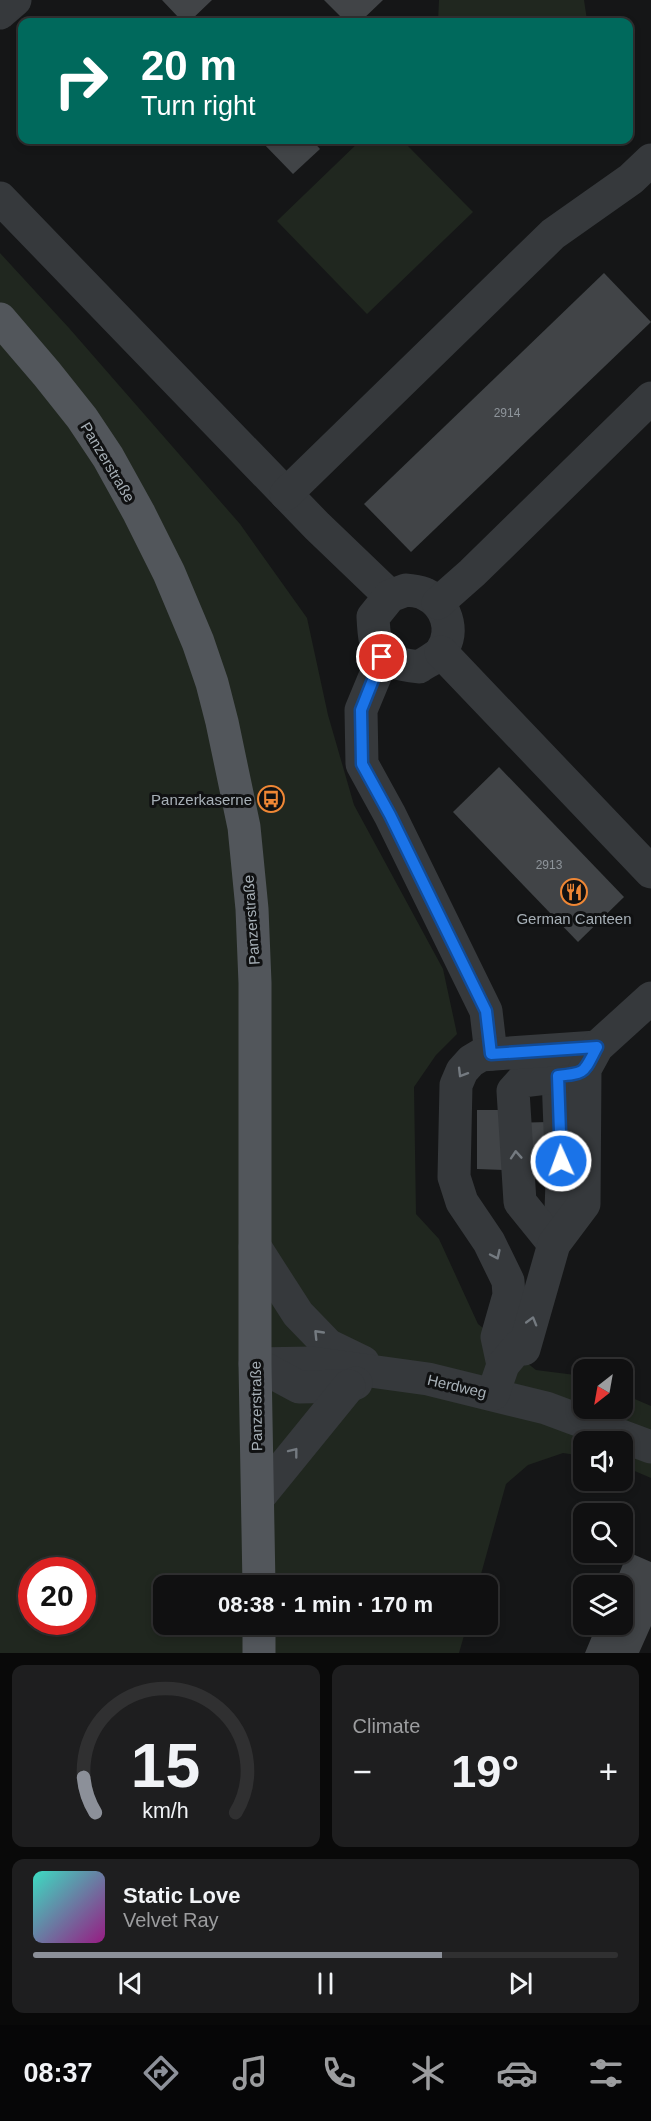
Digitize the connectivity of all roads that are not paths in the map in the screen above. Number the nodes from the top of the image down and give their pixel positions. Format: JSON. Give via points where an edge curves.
{"nodes":[{"id":1,"x":15,"y":0,"type":"edge"},
{"id":2,"x":0,"y":13,"type":"edge"},
{"id":3,"x":651,"y":160,"type":"edge"},
{"id":4,"x":0,"y":198,"type":"edge"},
{"id":5,"x":0,"y":319,"type":"edge"},
{"id":6,"x":651,"y":398,"type":"edge"},
{"id":7,"x":286,"y":494,"type":"junction"},
{"id":8,"x":390,"y":596,"type":"junction"},
{"id":9,"x":438,"y":603,"type":"junction"},
{"id":10,"x":441,"y":652,"type":"junction"},
{"id":11,"x":382,"y":657,"type":"junction"},
{"id":12,"x":651,"y":872,"type":"edge"},
{"id":13,"x":651,"y":998,"type":"edge"},
{"id":14,"x":491,"y":1054,"type":"junction"},
{"id":15,"x":569,"y":1068,"type":"junction"},
{"id":16,"x":554,"y":1244,"type":"junction"},
{"id":17,"x":255,"y":1247,"type":"junction"},
{"id":18,"x":255,"y":1364,"type":"junction"},
{"id":19,"x":386,"y":1373,"type":"junction"},
{"id":20,"x":498,"y":1379,"type":"junction"},
{"id":21,"x":349,"y":1386,"type":"junction"},
{"id":22,"x":651,"y":1447,"type":"edge"},
{"id":23,"x":258,"y":1498,"type":"junction"},
{"id":24,"x":259,"y":1575,"type":"edge"},
{"id":25,"x":259,"y":1635,"type":"edge"},
{"id":26,"x":259,"y":1653,"type":"edge"}],
"edges":[{"from":1,"to":2,"type":"street"},
{"from":3,"to":7,"type":"street","via":[[553,234]]},
{"from":4,"to":7,"type":"street"},
{"from":5,"to":17,"type":"main road","name":"Panzerstraße","via":[[82,418],[108,457],[169,573],[212,682],[244,827],[252,909]]},
{"from":6,"to":9,"type":"street","via":[[481,566]]},
{"from":7,"to":8,"type":"street"},
{"from":8,"to":9,"type":"street","via":[[406,590],[424,593]]},
{"from":8,"to":11,"type":"street","via":[[373,617],[374,644]]},
{"from":9,"to":10,"type":"street","via":[[448,627]]},
{"from":10,"to":11,"type":"street","via":[[419,667],[392,664]]},
{"from":10,"to":12,"type":"street"},
{"from":11,"to":14,"type":"street","via":[[361,710],[362,764],[486,1011]]},
{"from":13,"to":15,"type":"street"},
{"from":14,"to":15,"type":"street"},
{"from":14,"to":20,"type":"street","one_way":true,"via":[[471,1061],[456,1085],[453,1155],[454,1177],[462,1202],[489,1242],[508,1281],[509,1295],[497,1337]]},
{"from":15,"to":16,"type":"street","via":[[584,1204]]},
{"from":16,"to":15,"type":"street","one_way":true,"via":[[520,1202],[513,1090],[522,1082]]},
{"from":20,"to":16,"type":"street","one_way":true,"via":[[518,1347],[524,1349]]},
{"from":17,"to":18,"type":"main road","name":"Panzerstraße"},
{"from":19,"to":17,"type":"street","one_way":true,"via":[[328,1345],[298,1314]]},
{"from":18,"to":19,"type":"street","name":"Herdweg","via":[[312,1363]]},
{"from":18,"to":21,"type":"street","via":[[299,1387]]},
{"from":18,"to":23,"type":"main road","name":"Panzerstraße"},
{"from":19,"to":20,"type":"street","name":"Herdweg"},
{"from":19,"to":21,"type":"street"},
{"from":20,"to":22,"type":"street","name":"Herdweg","via":[[546,1408]]},
{"from":23,"to":21,"type":"street","one_way":true},
{"from":23,"to":24,"type":"main road","name":"Panzerstraße"},
{"from":25,"to":26,"type":"main road"}]}
